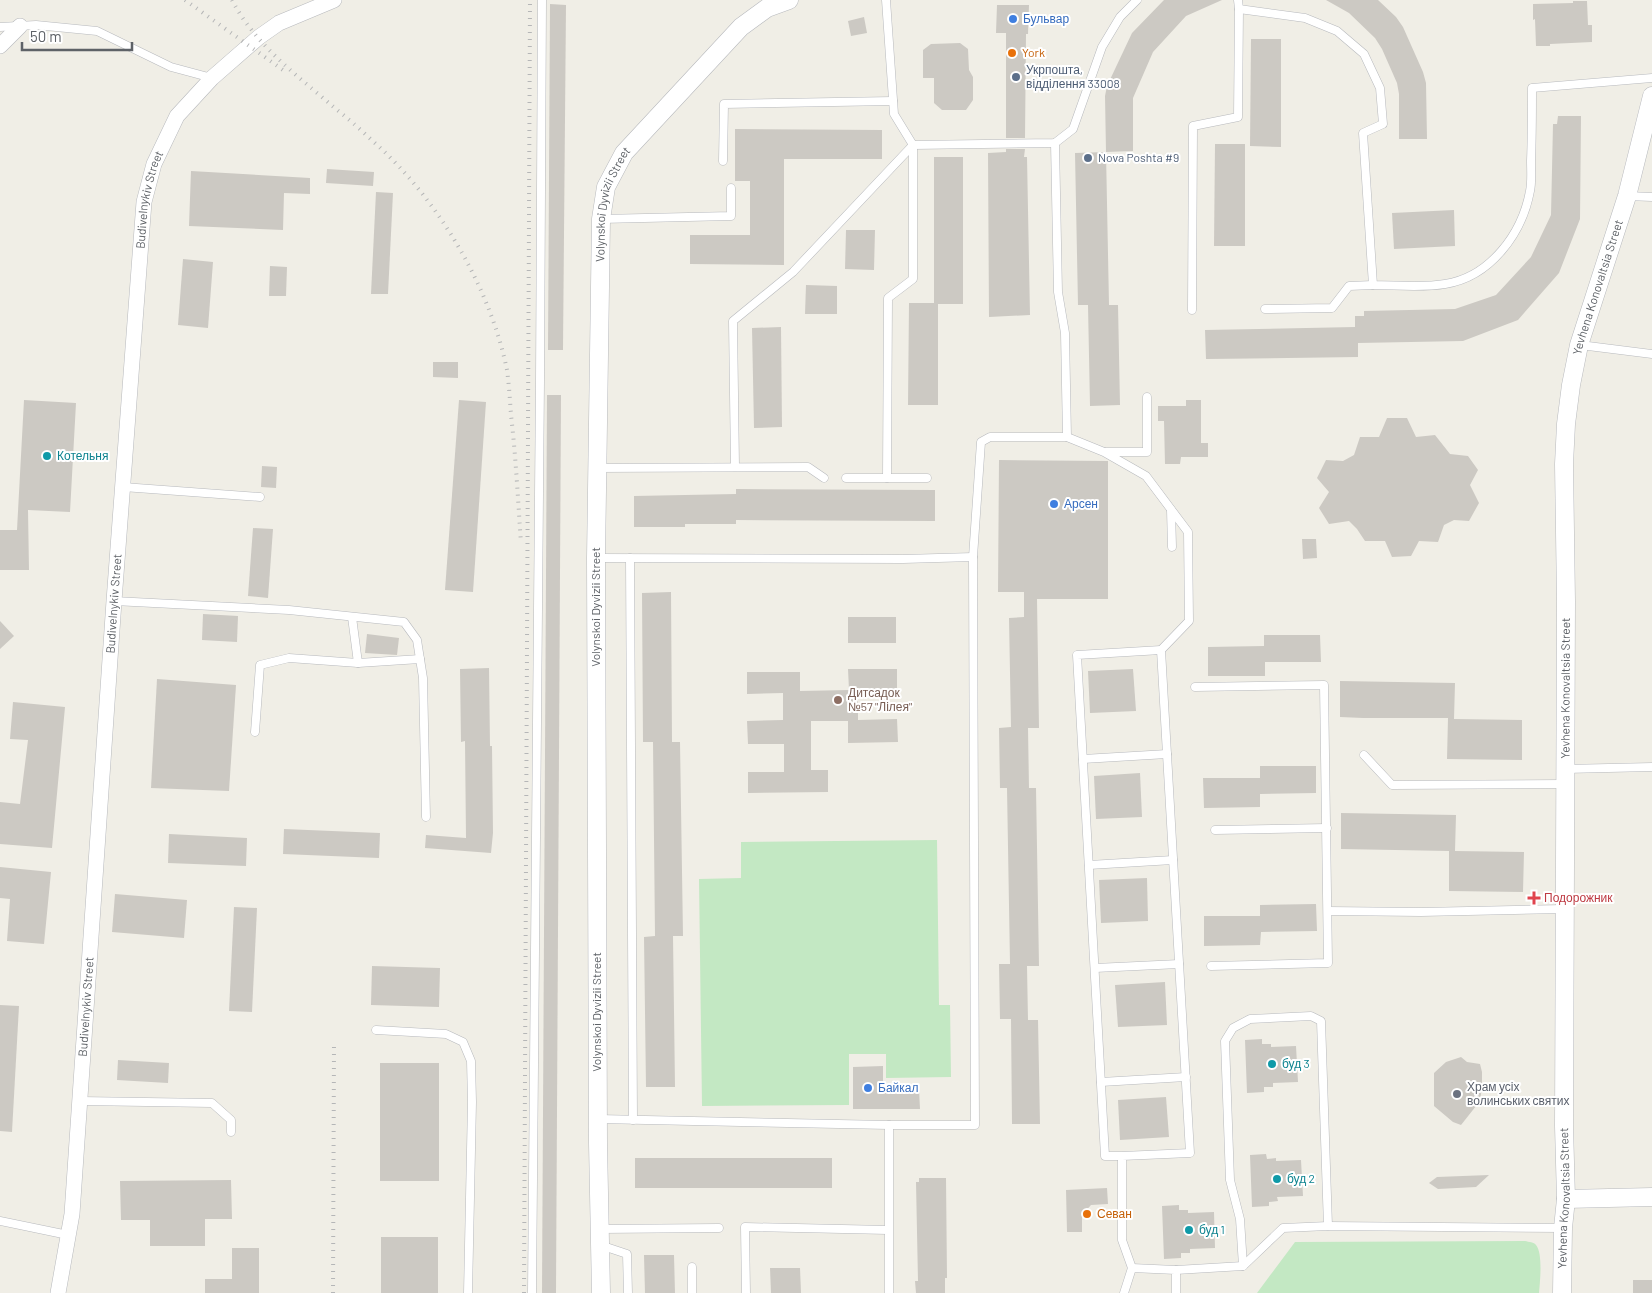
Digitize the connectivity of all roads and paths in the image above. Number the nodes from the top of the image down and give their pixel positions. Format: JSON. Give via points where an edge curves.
{"nodes":[{"id":1,"x":334,"y":0,"type":"edge"},
{"id":2,"x":542,"y":0,"type":"edge"},
{"id":3,"x":789,"y":0,"type":"edge"},
{"id":4,"x":886,"y":0,"type":"edge"},
{"id":5,"x":1137,"y":0,"type":"edge"},
{"id":6,"x":1238,"y":0,"type":"edge"},
{"id":7,"x":1239,"y":9,"type":"junction"},
{"id":8,"x":20,"y":26,"type":"junction"},
{"id":9,"x":0,"y":27,"type":"edge"},
{"id":10,"x":0,"y":46,"type":"edge"},
{"id":11,"x":212,"y":78,"type":"junction"},
{"id":12,"x":1652,"y":78,"type":"edge"},
{"id":13,"x":1652,"y":96,"type":"edge"},
{"id":14,"x":893,"y":101,"type":"junction"},
{"id":15,"x":1055,"y":143,"type":"junction"},
{"id":16,"x":913,"y":144,"type":"junction"},
{"id":17,"x":723,"y":161,"type":"dead end"},
{"id":18,"x":731,"y":188,"type":"dead end"},
{"id":19,"x":1626,"y":196,"type":"junction"},
{"id":20,"x":1652,"y":197,"type":"edge"},
{"id":21,"x":601,"y":219,"type":"junction"},
{"id":22,"x":1373,"y":285,"type":"junction"},
{"id":23,"x":1265,"y":309,"type":"dead end"},
{"id":24,"x":1192,"y":310,"type":"dead end"},
{"id":25,"x":1579,"y":345,"type":"junction"},
{"id":26,"x":1652,"y":354,"type":"edge"},
{"id":27,"x":1147,"y":397,"type":"dead end"},
{"id":28,"x":1067,"y":437,"type":"junction"},
{"id":29,"x":1104,"y":452,"type":"junction"},
{"id":30,"x":734,"y":467,"type":"junction"},
{"id":31,"x":596,"y":468,"type":"junction"},
{"id":32,"x":824,"y":478,"type":"dead end"},
{"id":33,"x":846,"y":478,"type":"dead end"},
{"id":34,"x":887,"y":478,"type":"junction"},
{"id":35,"x":927,"y":478,"type":"dead end"},
{"id":36,"x":123,"y":486,"type":"junction"},
{"id":37,"x":260,"y":497,"type":"dead end"},
{"id":38,"x":1171,"y":510,"type":"junction"},
{"id":39,"x":1172,"y":547,"type":"dead end"},
{"id":40,"x":973,"y":557,"type":"junction"},
{"id":41,"x":596,"y":558,"type":"junction"},
{"id":42,"x":630,"y":558,"type":"junction"},
{"id":43,"x":114,"y":600,"type":"junction"},
{"id":44,"x":352,"y":617,"type":"junction"},
{"id":45,"x":1161,"y":650,"type":"junction"},
{"id":46,"x":420,"y":659,"type":"junction"},
{"id":47,"x":358,"y":664,"type":"junction"},
{"id":48,"x":1195,"y":687,"type":"dead end"},
{"id":49,"x":255,"y":732,"type":"dead end"},
{"id":50,"x":1167,"y":754,"type":"junction"},
{"id":51,"x":1364,"y":756,"type":"dead end"},
{"id":52,"x":1083,"y":759,"type":"junction"},
{"id":53,"x":1652,"y":767,"type":"edge"},
{"id":54,"x":1565,"y":777,"type":"junction"},
{"id":55,"x":426,"y":817,"type":"dead end"},
{"id":56,"x":1327,"y":828,"type":"junction"},
{"id":57,"x":1215,"y":830,"type":"dead end"},
{"id":58,"x":1173,"y":860,"type":"junction"},
{"id":59,"x":1089,"y":865,"type":"junction"},
{"id":60,"x":1565,"y":909,"type":"junction"},
{"id":61,"x":1328,"y":911,"type":"junction"},
{"id":62,"x":1179,"y":964,"type":"junction"},
{"id":63,"x":1211,"y":966,"type":"dead end"},
{"id":64,"x":1095,"y":968,"type":"junction"},
{"id":65,"x":376,"y":1030,"type":"dead end"},
{"id":66,"x":1186,"y":1077,"type":"junction"},
{"id":67,"x":1101,"y":1082,"type":"junction"},
{"id":68,"x":80,"y":1102,"type":"junction"},
{"id":69,"x":598,"y":1119,"type":"junction"},
{"id":70,"x":633,"y":1120,"type":"junction"},
{"id":71,"x":889,"y":1126,"type":"junction"},
{"id":72,"x":231,"y":1132,"type":"dead end"},
{"id":73,"x":1122,"y":1156,"type":"junction"},
{"id":74,"x":1652,"y":1197,"type":"edge"},
{"id":75,"x":1566,"y":1199,"type":"junction"},
{"id":76,"x":0,"y":1221,"type":"edge"},
{"id":77,"x":1328,"y":1226,"type":"junction"},
{"id":78,"x":719,"y":1228,"type":"dead end"},
{"id":79,"x":1563,"y":1228,"type":"junction"},
{"id":80,"x":888,"y":1230,"type":"junction"},
{"id":81,"x":68,"y":1235,"type":"junction"},
{"id":82,"x":600,"y":1237,"type":"junction"},
{"id":83,"x":1243,"y":1266,"type":"junction"},
{"id":84,"x":692,"y":1267,"type":"dead end"},
{"id":85,"x":1132,"y":1268,"type":"junction"},
{"id":86,"x":1176,"y":1270,"type":"junction"},
{"id":87,"x":58,"y":1293,"type":"edge"},
{"id":88,"x":468,"y":1293,"type":"edge"},
{"id":89,"x":532,"y":1293,"type":"edge"},
{"id":90,"x":601,"y":1293,"type":"edge"},
{"id":91,"x":628,"y":1293,"type":"edge"},
{"id":92,"x":692,"y":1293,"type":"edge"},
{"id":93,"x":746,"y":1293,"type":"edge"},
{"id":94,"x":888,"y":1293,"type":"edge"},
{"id":95,"x":1124,"y":1293,"type":"edge"},
{"id":96,"x":1176,"y":1293,"type":"edge"},
{"id":97,"x":1562,"y":1293,"type":"edge"}],
"edges":[{"from":1,"to":11,"type":"street","name":"Budivelnykiv Street","via":[[279,23]]},
{"from":2,"to":89,"type":"lane"},
{"from":3,"to":21,"type":"street","name":"Volynskoi Dyvizii Street","via":[[768,8],[741,27],[624,153],[606,187]]},
{"from":4,"to":14,"type":"lane"},
{"from":5,"to":15,"type":"lane","via":[[1120,17],[1102,47],[1073,129]]},
{"from":6,"to":7,"type":"lane"},
{"from":7,"to":22,"type":"lane","via":[[1305,18],[1337,31],[1364,54],[1380,88],[1383,124],[1363,133]]},
{"from":7,"to":24,"type":"lane","via":[[1238,117],[1193,126]]},
{"from":8,"to":9,"type":"lane"},
{"from":8,"to":10,"type":"street"},
{"from":8,"to":11,"type":"lane","via":[[36,24],[97,30],[171,67]]},
{"from":11,"to":36,"type":"street","name":"Budivelnykiv Street","via":[[177,116],[154,164],[144,202]]},
{"from":12,"to":22,"type":"lane","via":[[1532,88],[1530,190],[1515,233],[1497,256],[1482,269],[1446,284]]},
{"from":13,"to":19,"type":"street","name":"Yevhena Konovaltsia Street"},
{"from":14,"to":16,"type":"lane","via":[[894,114]]},
{"from":14,"to":17,"type":"lane","via":[[724,104]]},
{"from":15,"to":16,"type":"lane"},
{"from":15,"to":28,"type":"lane","via":[[1058,292],[1065,333]]},
{"from":16,"to":30,"type":"lane","via":[[793,272],[733,321]]},
{"from":16,"to":34,"type":"lane","via":[[913,280],[888,298]]},
{"from":18,"to":21,"type":"lane","via":[[731,216]]},
{"from":19,"to":20,"type":"lane"},
{"from":19,"to":25,"type":"street","name":"Yevhena Konovaltsia Street"},
{"from":21,"to":31,"type":"street","name":"Volynskoi Dyvizii Street"},
{"from":22,"to":23,"type":"lane","via":[[1349,286],[1332,308]]},
{"from":25,"to":26,"type":"lane"},
{"from":25,"to":54,"type":"street","name":"Yevhena Konovaltsia Street","via":[[1566,424]]},
{"from":27,"to":29,"type":"lane","via":[[1147,452]]},
{"from":28,"to":29,"type":"lane"},
{"from":28,"to":40,"type":"lane","via":[[990,437],[981,442]]},
{"from":29,"to":38,"type":"lane","via":[[1146,476]]},
{"from":30,"to":31,"type":"lane"},
{"from":30,"to":32,"type":"lane","via":[[808,467]]},
{"from":31,"to":41,"type":"street","name":"Volynskoi Dyvizii Street"},
{"from":33,"to":34,"type":"lane"},
{"from":34,"to":35,"type":"lane"},
{"from":36,"to":37,"type":"lane"},
{"from":36,"to":43,"type":"street","name":"Budivelnykiv Street"},
{"from":38,"to":39,"type":"lane"},
{"from":38,"to":45,"type":"lane","via":[[1188,532],[1189,620]]},
{"from":40,"to":42,"type":"lane"},
{"from":40,"to":71,"type":"lane","via":[[975,1125]]},
{"from":41,"to":42,"type":"lane"},
{"from":41,"to":69,"type":"street","name":"Volynskoi Dyvizii Street"},
{"from":42,"to":70,"type":"lane"},
{"from":43,"to":44,"type":"lane"},
{"from":43,"to":68,"type":"street","name":"Budivelnykiv Street"},
{"from":44,"to":46,"type":"lane","via":[[404,622],[418,640]]},
{"from":44,"to":47,"type":"lane"},
{"from":45,"to":50,"type":"lane"},
{"from":45,"to":52,"type":"lane","via":[[1077,655]]},
{"from":46,"to":47,"type":"lane"},
{"from":46,"to":55,"type":"lane"},
{"from":47,"to":49,"type":"lane","via":[[288,658],[260,665]]},
{"from":48,"to":56,"type":"lane","via":[[1324,685]]},
{"from":50,"to":52,"type":"lane"},
{"from":50,"to":58,"type":"lane"},
{"from":51,"to":54,"type":"lane","via":[[1392,785]]},
{"from":52,"to":59,"type":"lane"},
{"from":53,"to":54,"type":"lane"},
{"from":54,"to":60,"type":"street","name":"Yevhena Konovaltsia Street"},
{"from":56,"to":57,"type":"lane"},
{"from":56,"to":61,"type":"lane"},
{"from":58,"to":59,"type":"lane"},
{"from":58,"to":62,"type":"lane"},
{"from":59,"to":64,"type":"lane"},
{"from":60,"to":61,"type":"lane"},
{"from":60,"to":75,"type":"street","name":"Yevhena Konovaltsia Street"},
{"from":61,"to":63,"type":"lane","via":[[1328,964]]},
{"from":62,"to":64,"type":"lane"},
{"from":62,"to":66,"type":"lane"},
{"from":64,"to":67,"type":"lane"},
{"from":65,"to":88,"type":"lane","via":[[446,1034],[464,1042],[471,1061]]},
{"from":66,"to":67,"type":"lane"},
{"from":66,"to":73,"type":"lane","via":[[1190,1153]]},
{"from":67,"to":73,"type":"lane","via":[[1105,1156]]},
{"from":68,"to":72,"type":"lane","via":[[212,1103],[231,1120]]},
{"from":68,"to":81,"type":"street","name":"Budivelnykiv Street"},
{"from":69,"to":70,"type":"lane"},
{"from":69,"to":82,"type":"street","name":"Volynskoi Dyvizii Street"},
{"from":70,"to":71,"type":"lane"},
{"from":71,"to":80,"type":"lane"},
{"from":73,"to":85,"type":"lane","via":[[1122,1240]]},
{"from":74,"to":75,"type":"street"},
{"from":75,"to":79,"type":"street","name":"Yevhena Konovaltsia Street"},
{"from":76,"to":81,"type":"lane"},
{"from":77,"to":79,"type":"lane"},
{"from":77,"to":83,"type":"lane","via":[[1283,1228]]},
{"from":77,"to":83,"type":"lane","via":[[1321,1021],[1311,1016],[1250,1019],[1233,1028],[1225,1041],[1230,1180],[1240,1219]]},
{"from":78,"to":82,"type":"lane"},
{"from":79,"to":97,"type":"street","name":"Yevhena Konovaltsia Street"},
{"from":80,"to":93,"type":"lane","via":[[745,1227]]},
{"from":80,"to":94,"type":"lane"},
{"from":81,"to":87,"type":"street","name":"Budivelnykiv Street"},
{"from":82,"to":90,"type":"street","name":"Volynskoi Dyvizii Street"},
{"from":82,"to":91,"type":"lane","via":[[627,1254]]},
{"from":83,"to":86,"type":"lane"},
{"from":84,"to":92,"type":"lane"},
{"from":85,"to":86,"type":"lane"},
{"from":85,"to":95,"type":"lane"},
{"from":86,"to":96,"type":"lane"}]}
